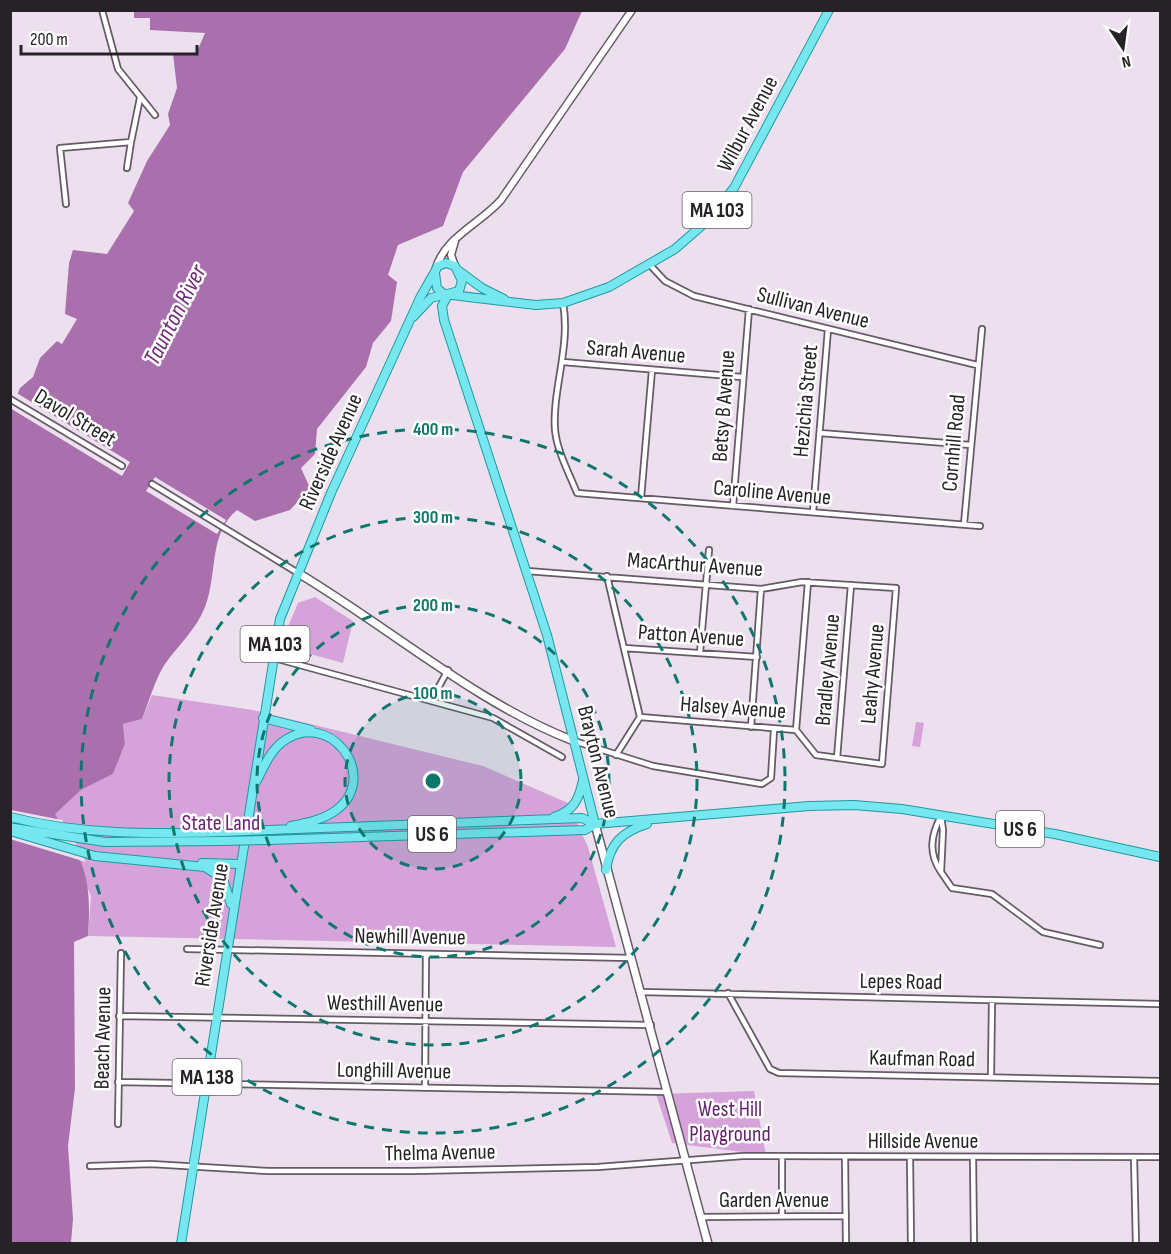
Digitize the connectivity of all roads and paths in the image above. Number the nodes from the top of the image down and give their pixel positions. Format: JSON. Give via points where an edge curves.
{"nodes":[{"id":1,"x":102,"y":10,"type":"edge"},
{"id":2,"x":632,"y":10,"type":"edge"},
{"id":3,"x":829,"y":10,"type":"edge"},
{"id":4,"x":140,"y":98,"type":"junction"},
{"id":5,"x":155,"y":115,"type":"dead end"},
{"id":6,"x":131,"y":142,"type":"junction"},
{"id":7,"x":127,"y":168,"type":"dead end"},
{"id":8,"x":66,"y":204,"type":"dead end"},
{"id":9,"x":456,"y":239,"type":"junction"},
{"id":10,"x":650,"y":265,"type":"junction"},
{"id":11,"x":457,"y":268,"type":"junction"},
{"id":12,"x":436,"y":270,"type":"junction"},
{"id":13,"x":448,"y":295,"type":"junction"},
{"id":14,"x":517,"y":303,"type":"junction"},
{"id":15,"x":563,"y":303,"type":"junction"},
{"id":16,"x":748,"y":309,"type":"junction"},
{"id":17,"x":413,"y":317,"type":"junction"},
{"id":18,"x":828,"y":329,"type":"junction"},
{"id":19,"x":982,"y":329,"type":"dead end"},
{"id":20,"x":563,"y":362,"type":"junction"},
{"id":21,"x":977,"y":365,"type":"junction"},
{"id":22,"x":652,"y":370,"type":"junction"},
{"id":23,"x":742,"y":377,"type":"junction"},
{"id":24,"x":10,"y":399,"type":"edge"},
{"id":25,"x":820,"y":433,"type":"junction"},
{"id":26,"x":971,"y":445,"type":"junction"},
{"id":27,"x":122,"y":466,"type":"dead end"},
{"id":28,"x":152,"y":484,"type":"dead end"},
{"id":29,"x":641,"y":498,"type":"junction"},
{"id":30,"x":733,"y":506,"type":"junction"},
{"id":31,"x":813,"y":512,"type":"junction"},
{"id":32,"x":964,"y":524,"type":"junction"},
{"id":33,"x":980,"y":526,"type":"dead end"},
{"id":34,"x":709,"y":550,"type":"dead end"},
{"id":35,"x":527,"y":571,"type":"junction"},
{"id":36,"x":298,"y":573,"type":"junction"},
{"id":37,"x":607,"y":576,"type":"junction"},
{"id":38,"x":808,"y":582,"type":"junction"},
{"id":39,"x":706,"y":584,"type":"junction"},
{"id":40,"x":851,"y":585,"type":"junction"},
{"id":41,"x":896,"y":588,"type":"joint"},
{"id":42,"x":761,"y":589,"type":"junction"},
{"id":43,"x":624,"y":648,"type":"junction"},
{"id":44,"x":700,"y":652,"type":"junction"},
{"id":45,"x":757,"y":657,"type":"junction"},
{"id":46,"x":273,"y":658,"type":"junction"},
{"id":47,"x":448,"y":670,"type":"junction"},
{"id":48,"x":431,"y":701,"type":"junction"},
{"id":49,"x":640,"y":717,"type":"junction"},
{"id":50,"x":263,"y":718,"type":"junction"},
{"id":51,"x":751,"y":727,"type":"junction"},
{"id":52,"x":774,"y":730,"type":"junction"},
{"id":53,"x":796,"y":730,"type":"junction"},
{"id":54,"x":322,"y":734,"type":"junction"},
{"id":55,"x":574,"y":741,"type":"junction"},
{"id":56,"x":616,"y":755,"type":"junction"},
{"id":57,"x":562,"y":757,"type":"dead end"},
{"id":58,"x":837,"y":758,"type":"junction"},
{"id":59,"x":882,"y":764,"type":"joint"},
{"id":60,"x":584,"y":779,"type":"junction"},
{"id":61,"x":252,"y":789,"type":"junction"},
{"id":62,"x":941,"y":816,"type":"junction"},
{"id":63,"x":10,"y":818,"type":"edge"},
{"id":64,"x":542,"y":820,"type":"junction"},
{"id":65,"x":659,"y":820,"type":"junction"},
{"id":66,"x":595,"y":824,"type":"junction"},
{"id":67,"x":10,"y":829,"type":"edge"},
{"id":68,"x":269,"y":830,"type":"junction"},
{"id":69,"x":1161,"y":856,"type":"edge"},
{"id":70,"x":179,"y":864,"type":"junction"},
{"id":71,"x":240,"y":864,"type":"junction"},
{"id":72,"x":606,"y":870,"type":"junction"},
{"id":73,"x":941,"y":872,"type":"junction"},
{"id":74,"x":233,"y":910,"type":"junction"},
{"id":75,"x":1100,"y":945,"type":"dead end"},
{"id":76,"x":187,"y":949,"type":"dead end"},
{"id":77,"x":226,"y":950,"type":"junction"},
{"id":78,"x":121,"y":953,"type":"dead end"},
{"id":79,"x":426,"y":954,"type":"junction"},
{"id":80,"x":632,"y":958,"type":"junction"},
{"id":81,"x":642,"y":992,"type":"junction"},
{"id":82,"x":728,"y":993,"type":"junction"},
{"id":83,"x":992,"y":1000,"type":"junction"},
{"id":84,"x":1161,"y":1004,"type":"edge"},
{"id":85,"x":119,"y":1016,"type":"junction"},
{"id":86,"x":216,"y":1018,"type":"junction"},
{"id":87,"x":425,"y":1021,"type":"junction"},
{"id":88,"x":651,"y":1025,"type":"junction"},
{"id":89,"x":991,"y":1076,"type":"junction"},
{"id":90,"x":1161,"y":1081,"type":"edge"},
{"id":91,"x":118,"y":1082,"type":"junction"},
{"id":92,"x":206,"y":1084,"type":"junction"},
{"id":93,"x":425,"y":1088,"type":"junction"},
{"id":94,"x":668,"y":1092,"type":"junction"},
{"id":95,"x":118,"y":1124,"type":"dead end"},
{"id":96,"x":782,"y":1157,"type":"junction"},
{"id":97,"x":1134,"y":1157,"type":"junction"},
{"id":98,"x":1161,"y":1157,"type":"edge"},
{"id":99,"x":845,"y":1158,"type":"junction"},
{"id":100,"x":910,"y":1158,"type":"junction"},
{"id":101,"x":973,"y":1158,"type":"junction"},
{"id":102,"x":686,"y":1160,"type":"junction"},
{"id":103,"x":90,"y":1166,"type":"dead end"},
{"id":104,"x":194,"y":1168,"type":"junction"},
{"id":105,"x":782,"y":1216,"type":"junction"},
{"id":106,"x":846,"y":1216,"type":"junction"},
{"id":107,"x":701,"y":1217,"type":"junction"},
{"id":108,"x":181,"y":1244,"type":"edge"},
{"id":109,"x":708,"y":1244,"type":"edge"},
{"id":110,"x":846,"y":1244,"type":"edge"},
{"id":111,"x":911,"y":1244,"type":"edge"},
{"id":112,"x":974,"y":1244,"type":"edge"},
{"id":113,"x":1136,"y":1244,"type":"edge"}],
"edges":[{"from":1,"to":4,"type":"street","via":[[118,69]]},
{"from":2,"to":9,"type":"street","name":"Riverside Avenue","via":[[501,200]]},
{"from":3,"to":10,"type":"main road","name":"Wilbur Avenue","number":"MA 103","via":[[734,188],[697,231]]},
{"from":4,"to":5,"type":"street"},
{"from":4,"to":6,"type":"street"},
{"from":6,"to":7,"type":"street"},
{"from":6,"to":8,"type":"street","via":[[60,148]]},
{"from":9,"to":11,"type":"street","via":[[451,253]]},
{"from":9,"to":12,"type":"street","name":"Riverside Avenue","via":[[443,252]]},
{"from":10,"to":15,"type":"main road","name":"Wilbur Avenue","number":"MA 103","via":[[609,287]]},
{"from":10,"to":16,"type":"street","name":"Sullivan Avenue","via":[[665,281],[685,293]]},
{"from":11,"to":12,"type":"main road","via":[[444,263]]},
{"from":11,"to":13,"type":"main road","via":[[462,286]]},
{"from":11,"to":14,"type":"main road","name":"Wilbur Avenue","number":"MA 103","via":[[488,292]]},
{"from":12,"to":13,"type":"main road","via":[[437,288]]},
{"from":12,"to":17,"type":"main road","name":"Riverside Avenue","number":"MA 103"},
{"from":13,"to":14,"type":"main road","name":"Wilbur Avenue","number":"MA 103"},
{"from":13,"to":17,"type":"main road","name":"Riverside Avenue","number":"MA 103","via":[[427,301]]},
{"from":13,"to":35,"type":"main road","name":"Brayton Avenue","via":[[442,309],[445,324]]},
{"from":14,"to":15,"type":"main road","name":"Wilbur Avenue","number":"MA 103"},
{"from":15,"to":20,"type":"street"},
{"from":16,"to":18,"type":"street","name":"Sullivan Avenue"},
{"from":16,"to":23,"type":"street","name":"Betsy B Avenue"},
{"from":17,"to":36,"type":"main road","name":"Riverside Avenue","number":"MA 103"},
{"from":18,"to":21,"type":"street","name":"Sullivan Avenue"},
{"from":18,"to":25,"type":"street","name":"Hezichia Street"},
{"from":19,"to":21,"type":"street","name":"Cornhill Road"},
{"from":20,"to":22,"type":"street","name":"Sarah Avenue"},
{"from":20,"to":29,"type":"street","name":"Caroline Avenue","via":[[555,430],[577,493]]},
{"from":21,"to":26,"type":"street","name":"Cornhill Road"},
{"from":22,"to":23,"type":"street","name":"Sarah Avenue"},
{"from":22,"to":29,"type":"street"},
{"from":23,"to":30,"type":"street","name":"Betsy B Avenue"},
{"from":24,"to":27,"type":"street","name":"Davol Street"},
{"from":25,"to":26,"type":"street"},
{"from":25,"to":31,"type":"street","name":"Hezichia Street"},
{"from":26,"to":32,"type":"street","name":"Cornhill Road"},
{"from":28,"to":36,"type":"street"},
{"from":29,"to":30,"type":"street","name":"Caroline Avenue"},
{"from":30,"to":31,"type":"street","name":"Caroline Avenue"},
{"from":31,"to":32,"type":"street","name":"Caroline Avenue"},
{"from":32,"to":33,"type":"street","name":"Caroline Avenue"},
{"from":34,"to":39,"type":"street"},
{"from":35,"to":37,"type":"street","name":"MacArthur Avenue"},
{"from":35,"to":55,"type":"main road","name":"Brayton Avenue","via":[[548,635]]},
{"from":36,"to":46,"type":"main road","name":"Riverside Avenue","number":"MA 103","via":[[280,619]]},
{"from":36,"to":47,"type":"main road"},
{"from":37,"to":39,"type":"street","name":"MacArthur Avenue"},
{"from":37,"to":43,"type":"street"},
{"from":38,"to":40,"type":"street","name":"MacArthur Avenue"},
{"from":38,"to":42,"type":"street","name":"MacArthur Avenue"},
{"from":38,"to":53,"type":"street"},
{"from":39,"to":42,"type":"street","name":"MacArthur Avenue"},
{"from":39,"to":44,"type":"street"},
{"from":40,"to":41,"type":"street","name":"MacArthur Avenue"},
{"from":40,"to":58,"type":"street","name":"Bradley Avenue"},
{"from":41,"to":59,"type":"street","name":"Leahy Avenue"},
{"from":42,"to":45,"type":"street"},
{"from":43,"to":44,"type":"street","name":"Patton Avenue"},
{"from":43,"to":49,"type":"street"},
{"from":44,"to":45,"type":"street","name":"Patton Avenue"},
{"from":45,"to":51,"type":"street"},
{"from":46,"to":48,"type":"street"},
{"from":46,"to":50,"type":"main road","name":"Riverside Avenue","number":"MA 103"},
{"from":47,"to":48,"type":"street"},
{"from":47,"to":55,"type":"main road","via":[[510,709]]},
{"from":48,"to":57,"type":"street","via":[[492,718]]},
{"from":49,"to":51,"type":"street","name":"Halsey Avenue"},
{"from":49,"to":56,"type":"street"},
{"from":50,"to":54,"type":"main road"},
{"from":50,"to":61,"type":"main road","name":"Riverside Avenue","number":"MA 103"},
{"from":51,"to":52,"type":"street","name":"Halsey Avenue"},
{"from":52,"to":53,"type":"street","name":"Halsey Avenue"},
{"from":52,"to":56,"type":"street","via":[[771,777],[761,784],[668,769]]},
{"from":53,"to":58,"type":"street","name":"Halsey Avenue","via":[[816,755]]},
{"from":54,"to":61,"type":"main road","number":"MA 138","via":[[296,735],[282,743]]},
{"from":54,"to":68,"type":"main road","via":[[341,745],[350,760],[353,777],[347,798],[322,818]]},
{"from":55,"to":56,"type":"street"},
{"from":55,"to":60,"type":"main road","name":"Brayton Avenue"},
{"from":58,"to":59,"type":"street","name":"Halsey Avenue"},
{"from":60,"to":64,"type":"main road","via":[[572,808]]},
{"from":60,"to":66,"type":"main road","name":"Brayton Avenue"},
{"from":61,"to":71,"type":"main road","name":"Riverside Avenue","number":"MA 138"},
{"from":62,"to":65,"type":"main road","number":"US 6","via":[[832,804]]},
{"from":62,"to":69,"type":"main road","number":"US 6"},
{"from":62,"to":73,"type":"street"},
{"from":62,"to":73,"type":"street","via":[[934,829],[932,848],[934,862]]},
{"from":63,"to":68,"type":"main road","number":"US 6","bridge":true,"via":[[130,834]]},
{"from":64,"to":66,"type":"main road","number":"US 6","via":[[582,818]]},
{"from":64,"to":68,"type":"main road","number":"US 6"},
{"from":65,"to":66,"type":"main road","number":"US 6"},
{"from":65,"to":72,"type":"main road","via":[[619,838],[611,848]]},
{"from":66,"to":67,"type":"main road","number":"US 6","bridge":true,"via":[[582,830],[130,844]]},
{"from":66,"to":72,"type":"main road","name":"Brayton Avenue"},
{"from":67,"to":70,"type":"main road","number":"MA 138","via":[[76,852],[130,862]]},
{"from":70,"to":71,"type":"main road"},
{"from":70,"to":74,"type":"main road","number":"MA 138","via":[[205,867],[219,875]]},
{"from":71,"to":74,"type":"main road","name":"Riverside Avenue","number":"MA 138"},
{"from":72,"to":80,"type":"main road","name":"Brayton Avenue"},
{"from":73,"to":75,"type":"street","via":[[952,888],[992,894],[1043,932]]},
{"from":74,"to":77,"type":"main road","name":"Riverside Avenue","number":"MA 138"},
{"from":76,"to":77,"type":"street","name":"Newhill Avenue"},
{"from":77,"to":79,"type":"street","name":"Newhill Avenue"},
{"from":77,"to":86,"type":"main road","name":"Riverside Avenue","number":"MA 138"},
{"from":78,"to":85,"type":"street","name":"Beach Avenue"},
{"from":79,"to":80,"type":"street","name":"Newhill Avenue"},
{"from":79,"to":87,"type":"street"},
{"from":80,"to":81,"type":"main road","name":"Brayton Avenue"},
{"from":81,"to":82,"type":"street","name":"Lepes Road"},
{"from":81,"to":88,"type":"main road","name":"Brayton Avenue"},
{"from":82,"to":83,"type":"street","name":"Lepes Road"},
{"from":82,"to":89,"type":"street","name":"Kaufman Road","via":[[774,1072]]},
{"from":83,"to":84,"type":"street","name":"Lepes Road"},
{"from":83,"to":89,"type":"street"},
{"from":85,"to":86,"type":"street","name":"Westhill Avenue"},
{"from":85,"to":91,"type":"street","name":"Beach Avenue"},
{"from":86,"to":87,"type":"street","name":"Westhill Avenue"},
{"from":86,"to":92,"type":"main road","name":"Riverside Avenue","number":"MA 138"},
{"from":87,"to":88,"type":"street","name":"Westhill Avenue"},
{"from":87,"to":93,"type":"street"},
{"from":88,"to":94,"type":"main road","name":"Brayton Avenue"},
{"from":89,"to":90,"type":"street","name":"Kaufman Road"},
{"from":91,"to":92,"type":"street","name":"Longhill Avenue"},
{"from":91,"to":95,"type":"street","name":"Beach Avenue"},
{"from":92,"to":93,"type":"street","name":"Longhill Avenue"},
{"from":92,"to":104,"type":"main road","name":"Riverside Avenue","number":"MA 138"},
{"from":93,"to":94,"type":"street","name":"Longhill Avenue"},
{"from":94,"to":102,"type":"main road","name":"Brayton Avenue"},
{"from":96,"to":99,"type":"street","name":"Hillside Avenue"},
{"from":96,"to":102,"type":"street","name":"Hillside Avenue"},
{"from":96,"to":105,"type":"street"},
{"from":97,"to":98,"type":"street","name":"Hillside Avenue"},
{"from":97,"to":101,"type":"street","name":"Hillside Avenue"},
{"from":97,"to":113,"type":"street"},
{"from":99,"to":100,"type":"street","name":"Hillside Avenue"},
{"from":99,"to":106,"type":"street"},
{"from":100,"to":101,"type":"street","name":"Hillside Avenue"},
{"from":100,"to":111,"type":"street"},
{"from":101,"to":112,"type":"street"},
{"from":102,"to":104,"type":"street","name":"Thelma Avenue","via":[[598,1167],[278,1171]]},
{"from":102,"to":107,"type":"main road","name":"Brayton Avenue"},
{"from":103,"to":104,"type":"street","name":"Thelma Avenue","via":[[151,1164]]},
{"from":104,"to":108,"type":"main road","name":"Riverside Avenue","number":"MA 138"},
{"from":105,"to":106,"type":"street","name":"Garden Avenue"},
{"from":105,"to":107,"type":"street","name":"Garden Avenue"},
{"from":106,"to":110,"type":"street"},
{"from":107,"to":109,"type":"main road","name":"Brayton Avenue"}]}
